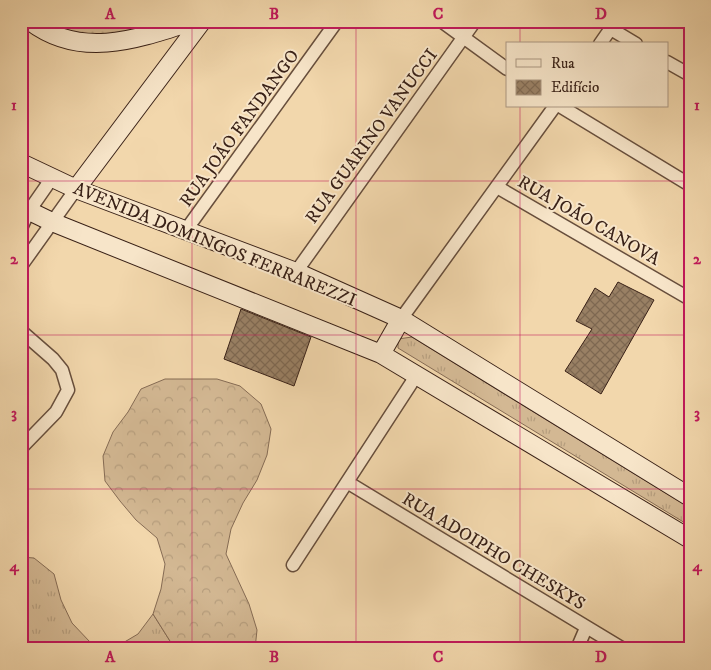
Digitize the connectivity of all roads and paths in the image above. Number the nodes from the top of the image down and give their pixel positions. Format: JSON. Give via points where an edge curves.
{"nodes":[{"id":1,"x":30,"y":21,"type":"edge"},
{"id":2,"x":193,"y":21,"type":"edge"},
{"id":3,"x":202,"y":21,"type":"edge"},
{"id":4,"x":337,"y":21,"type":"edge"},
{"id":5,"x":441,"y":21,"type":"edge"},
{"id":6,"x":475,"y":21,"type":"edge"},
{"id":7,"x":613,"y":25,"type":"edge"},
{"id":8,"x":463,"y":38,"type":"junction"},
{"id":9,"x":601,"y":42,"type":"edge"},
{"id":10,"x":634,"y":42,"type":"edge"},
{"id":11,"x":668,"y":63,"type":"edge"},
{"id":12,"x":506,"y":68,"type":"edge"},
{"id":13,"x":690,"y":75,"type":"edge"},
{"id":14,"x":554,"y":108,"type":"edge"},
{"id":15,"x":563,"y":108,"type":"edge"},
{"id":16,"x":21,"y":163,"type":"edge"},
{"id":17,"x":52,"y":178,"type":"junction"},
{"id":18,"x":690,"y":185,"type":"edge"},
{"id":19,"x":497,"y":186,"type":"junction"},
{"id":20,"x":76,"y":189,"type":"junction"},
{"id":21,"x":25,"y":209,"type":"edge"},
{"id":22,"x":52,"y":222,"type":"junction"},
{"id":23,"x":21,"y":228,"type":"edge"},
{"id":24,"x":186,"y":230,"type":"junction"},
{"id":25,"x":30,"y":255,"type":"junction"},
{"id":26,"x":21,"y":266,"type":"edge"},
{"id":27,"x":21,"y":270,"type":"edge"},
{"id":28,"x":296,"y":272,"type":"junction"},
{"id":29,"x":690,"y":299,"type":"edge"},
{"id":30,"x":401,"y":320,"type":"junction"},
{"id":31,"x":21,"y":331,"type":"edge"},
{"id":32,"x":381,"y":354,"type":"junction"},
{"id":33,"x":416,"y":376,"type":"junction"},
{"id":34,"x":21,"y":448,"type":"edge"},
{"id":35,"x":347,"y":482,"type":"junction"},
{"id":36,"x":690,"y":497,"type":"edge"},
{"id":37,"x":690,"y":539,"type":"edge"},
{"id":38,"x":293,"y":565,"type":"dead end"},
{"id":39,"x":586,"y":628,"type":"junction"},
{"id":40,"x":577,"y":649,"type":"edge"},
{"id":41,"x":622,"y":649,"type":"edge"}],
"edges":[{"from":1,"to":2,"type":"main road","via":[[62,40],[82,43],[143,37]]},
{"from":3,"to":20,"type":"main road"},
{"from":4,"to":24,"type":"street","name":"RUA JOÃO FANDANGO"},
{"from":5,"to":8,"type":"street"},
{"from":6,"to":8,"type":"street","name":"RUA GUARINO VANUCCI"},
{"from":7,"to":9,"type":"street"},
{"from":7,"to":10,"type":"street"},
{"from":8,"to":12,"type":"street"},
{"from":8,"to":28,"type":"street","name":"RUA GUARINO VANUCCI"},
{"from":11,"to":13,"type":"street"},
{"from":14,"to":19,"type":"street"},
{"from":15,"to":18,"type":"street"},
{"from":16,"to":17,"type":"main road","name":"AVENIDA DOMINGOS FERRAREZZI"},
{"from":17,"to":20,"type":"main road","name":"AVENIDA DOMINGOS FERRAREZZI"},
{"from":17,"to":21,"type":"street"},
{"from":19,"to":29,"type":"street","name":"RUA JOÃO CANOVA"},
{"from":19,"to":30,"type":"street"},
{"from":20,"to":22,"type":"street"},
{"from":20,"to":24,"type":"main road","name":"AVENIDA DOMINGOS FERRAREZZI"},
{"from":21,"to":22,"type":"main road"},
{"from":21,"to":23,"type":"street"},
{"from":22,"to":25,"type":"street"},
{"from":22,"to":32,"type":"main road"},
{"from":24,"to":28,"type":"main road","name":"AVENIDA DOMINGOS FERRAREZZI"},
{"from":25,"to":26,"type":"street"},
{"from":25,"to":27,"type":"street"},
{"from":28,"to":30,"type":"main road","name":"AVENIDA DOMINGOS FERRAREZZI"},
{"from":30,"to":32,"type":"main road"},
{"from":30,"to":36,"type":"main road","name":"AVENIDA DOMINGOS FERRAREZZI"},
{"from":31,"to":34,"type":"street","via":[[62,370],[68,390],[56,412]]},
{"from":32,"to":33,"type":"main road"},
{"from":33,"to":35,"type":"street"},
{"from":33,"to":37,"type":"main road"},
{"from":35,"to":38,"type":"street"},
{"from":35,"to":39,"type":"street","name":"RUA ADOIPHO CHESKYS"},
{"from":39,"to":40,"type":"street"},
{"from":39,"to":41,"type":"street","name":"RUA ADOIPHO CHESKYS"}]}
